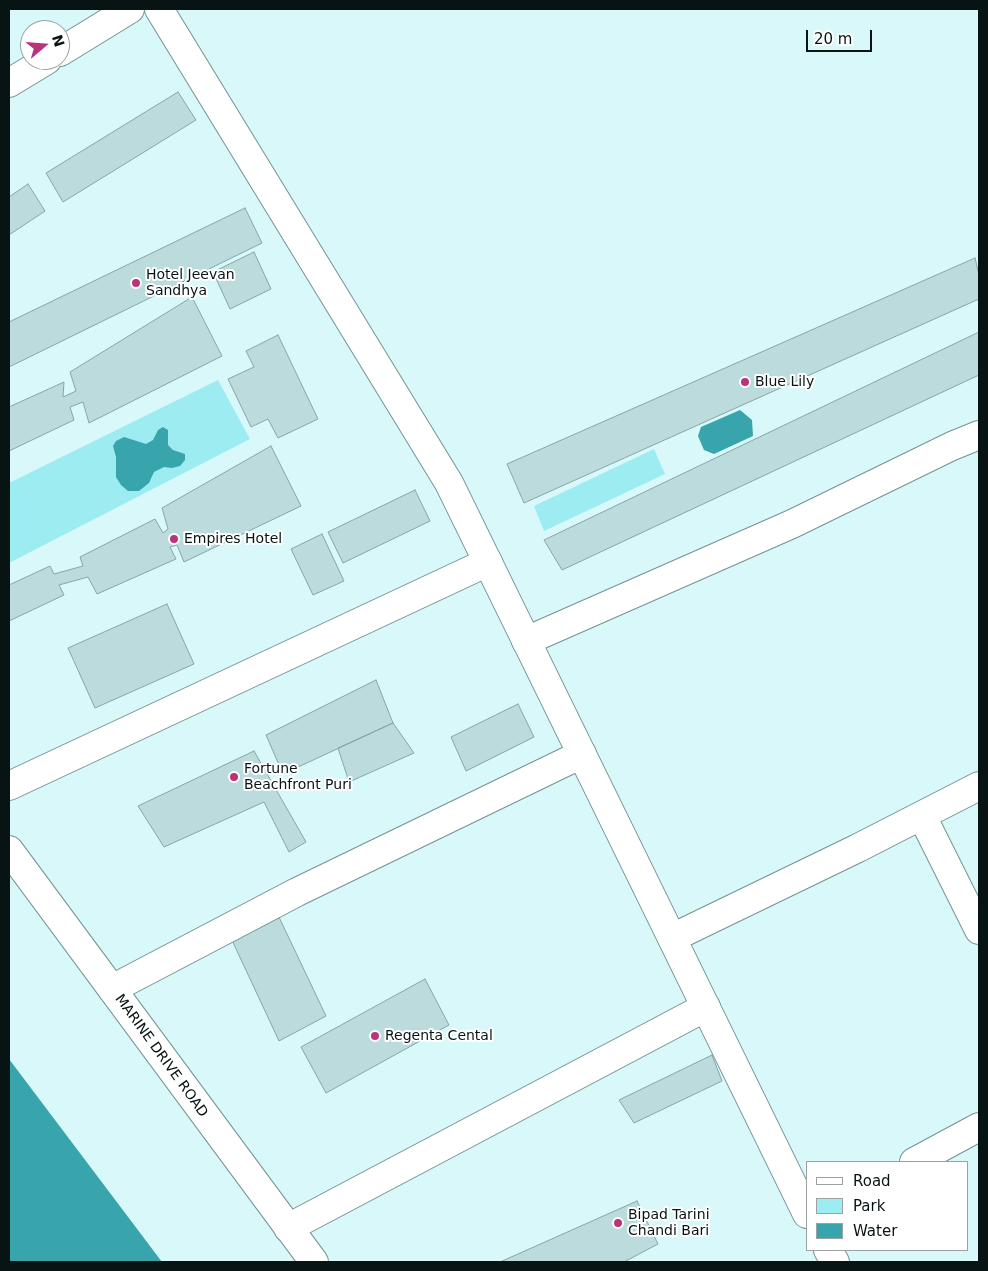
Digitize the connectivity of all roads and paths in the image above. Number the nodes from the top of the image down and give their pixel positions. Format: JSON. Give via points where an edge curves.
{"nodes":[{"id":1,"x":130,"y":9,"type":"edge"},
{"id":2,"x":159,"y":9,"type":"edge"},
{"id":3,"x":70,"y":46,"type":"edge"},
{"id":4,"x":30,"y":70,"type":"edge"},
{"id":5,"x":9,"y":83,"type":"edge"},
{"id":6,"x":979,"y":435,"type":"edge"},
{"id":7,"x":488,"y":562,"type":"junction"},
{"id":8,"x":526,"y":641,"type":"junction"},
{"id":9,"x":582,"y":754,"type":"junction"},
{"id":10,"x":9,"y":786,"type":"edge"},
{"id":11,"x":979,"y":786,"type":"edge"},
{"id":12,"x":922,"y":816,"type":"junction"},
{"id":13,"x":9,"y":850,"type":"edge"},
{"id":14,"x":979,"y":930,"type":"edge"},
{"id":15,"x":672,"y":938,"type":"junction"},
{"id":16,"x":112,"y":989,"type":"junction"},
{"id":17,"x":706,"y":1007,"type":"junction"},
{"id":18,"x":979,"y":1127,"type":"edge"},
{"id":19,"x":916,"y":1161,"type":"edge"},
{"id":20,"x":806,"y":1212,"type":"edge"},
{"id":21,"x":288,"y":1228,"type":"junction"},
{"id":22,"x":829,"y":1251,"type":"edge"},
{"id":23,"x":314,"y":1262,"type":"edge"},
{"id":24,"x":835,"y":1262,"type":"edge"}],
"edges":[{"from":1,"to":3,"type":"main road"},
{"from":2,"to":7,"type":"main road","via":[[449,483]]},
{"from":4,"to":5,"type":"main road"},
{"from":6,"to":8,"type":"main road","via":[[792,524]]},
{"from":7,"to":8,"type":"main road"},
{"from":7,"to":10,"type":"main road"},
{"from":8,"to":9,"type":"main road"},
{"from":9,"to":15,"type":"main road"},
{"from":9,"to":16,"type":"main road","via":[[297,892]]},
{"from":11,"to":12,"type":"main road"},
{"from":12,"to":14,"type":"main road"},
{"from":12,"to":15,"type":"main road"},
{"from":13,"to":16,"type":"main road","name":"MARINE DRIVE ROAD"},
{"from":15,"to":17,"type":"main road"},
{"from":16,"to":21,"type":"main road","name":"MARINE DRIVE ROAD"},
{"from":17,"to":20,"type":"main road"},
{"from":17,"to":21,"type":"main road"},
{"from":18,"to":19,"type":"main road"},
{"from":21,"to":23,"type":"main road","name":"MARINE DRIVE ROAD"},
{"from":22,"to":24,"type":"main road"}]}
